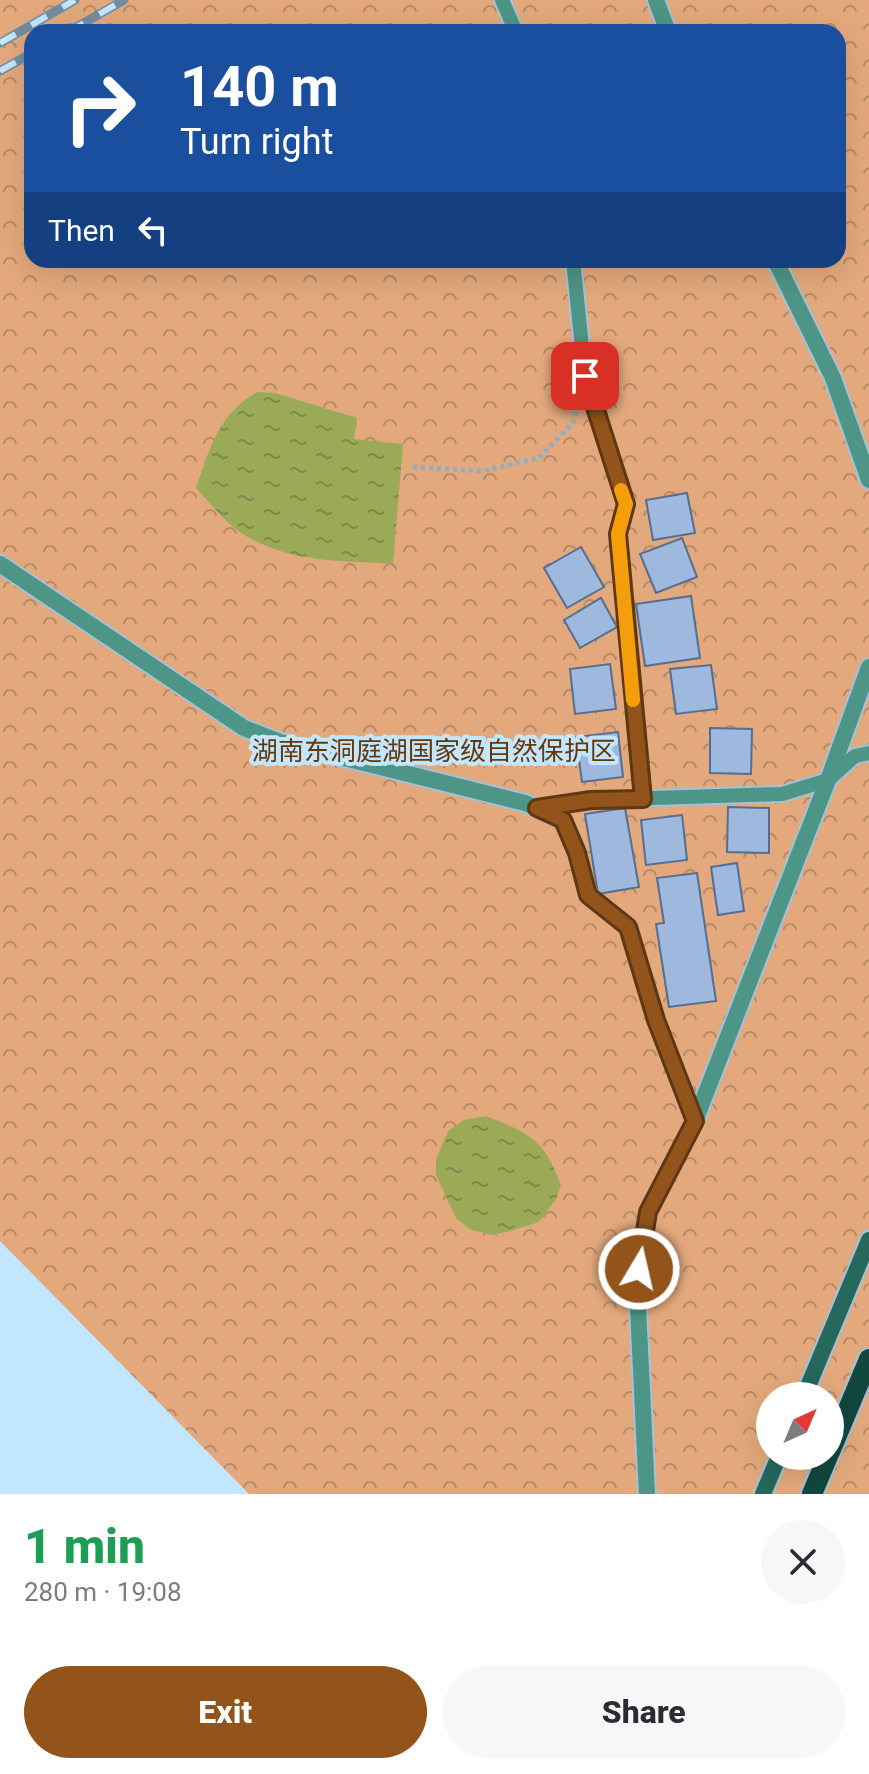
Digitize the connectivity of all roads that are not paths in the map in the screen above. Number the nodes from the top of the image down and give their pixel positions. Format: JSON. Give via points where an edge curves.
{"nodes":[{"id":1,"x":502,"y":0,"type":"edge"},
{"id":2,"x":656,"y":0,"type":"edge"},
{"id":3,"x":512,"y":24,"type":"edge"},
{"id":4,"x":665,"y":24,"type":"edge"},
{"id":5,"x":574,"y":268,"type":"edge"},
{"id":6,"x":779,"y":268,"type":"edge"},
{"id":7,"x":869,"y":480,"type":"edge"},
{"id":8,"x":0,"y":564,"type":"edge"},
{"id":9,"x":869,"y":667,"type":"edge"},
{"id":10,"x":869,"y":753,"type":"edge"},
{"id":11,"x":828,"y":780,"type":"junction"},
{"id":12,"x":643,"y":799,"type":"junction"},
{"id":13,"x":537,"y":808,"type":"junction"},
{"id":14,"x":695,"y":1121,"type":"junction"},
{"id":15,"x":869,"y":1240,"type":"edge"},
{"id":16,"x":869,"y":1359,"type":"edge"},
{"id":17,"x":810,"y":1382,"type":"edge"},
{"id":18,"x":844,"y":1418,"type":"edge"},
{"id":19,"x":773,"y":1470,"type":"edge"},
{"id":20,"x":822,"y":1470,"type":"edge"},
{"id":21,"x":647,"y":1494,"type":"edge"},
{"id":22,"x":763,"y":1494,"type":"edge"},
{"id":23,"x":812,"y":1494,"type":"edge"}],
"edges":[{"from":1,"to":3,"type":"lane"},
{"from":2,"to":4,"type":"street"},
{"from":5,"to":12,"type":"lane","via":[[585,376],[626,504],[618,534]]},
{"from":6,"to":7,"type":"street","via":[[833,378]]},
{"from":8,"to":13,"type":"street","via":[[244,728],[280,742]]},
{"from":9,"to":11,"type":"street"},
{"from":10,"to":11,"type":"lane","via":[[855,756]]},
{"from":11,"to":12,"type":"lane","via":[[782,794]]},
{"from":11,"to":14,"type":"street"},
{"from":12,"to":13,"type":"lane"},
{"from":13,"to":14,"type":"street","via":[[563,820],[588,895],[628,927]]},
{"from":14,"to":21,"type":"street","via":[[648,1212],[641,1251],[637,1287]]},
{"from":15,"to":17,"type":"main road"},
{"from":16,"to":18,"type":"main road"},
{"from":19,"to":22,"type":"main road"},
{"from":20,"to":23,"type":"main road"}]}
